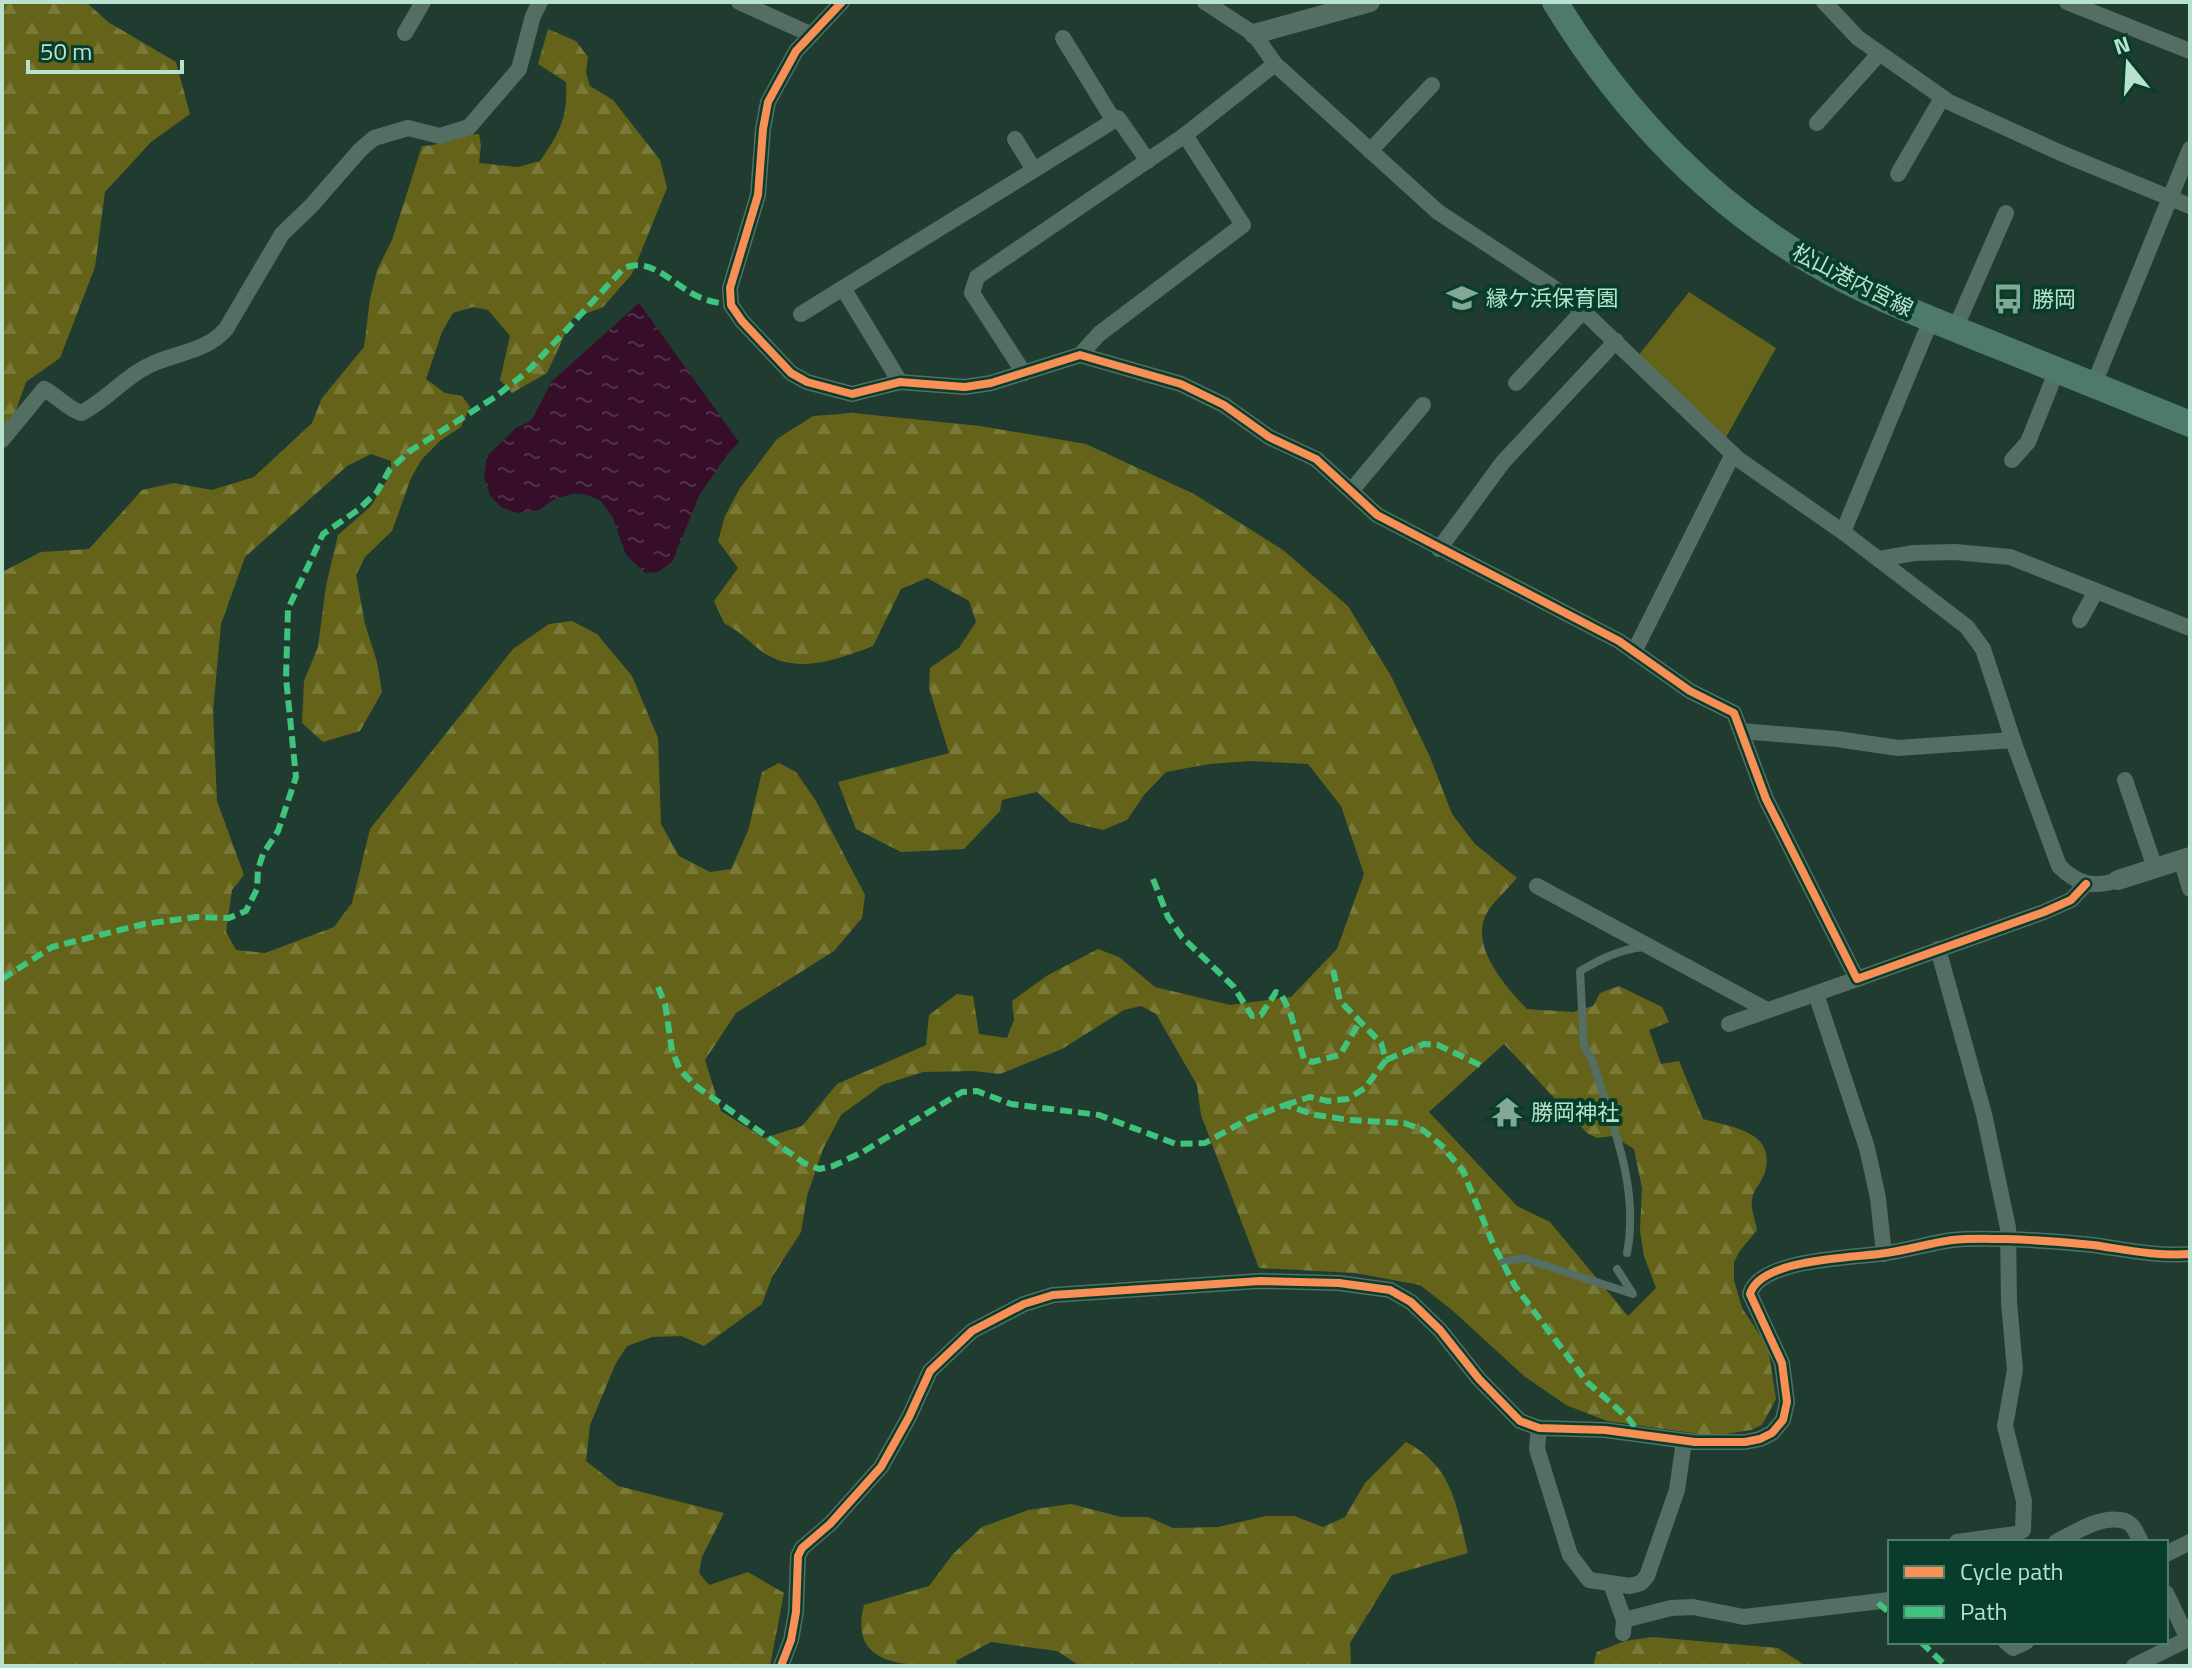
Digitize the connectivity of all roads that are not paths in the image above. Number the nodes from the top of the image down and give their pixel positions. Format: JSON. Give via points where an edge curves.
{"nodes":[{"id":1,"x":423,"y":2,"type":"edge"},
{"id":2,"x":540,"y":2,"type":"edge"},
{"id":3,"x":739,"y":2,"type":"edge"},
{"id":4,"x":842,"y":2,"type":"edge"},
{"id":5,"x":1205,"y":2,"type":"edge"},
{"id":6,"x":1370,"y":2,"type":"edge"},
{"id":7,"x":1555,"y":2,"type":"edge"},
{"id":8,"x":1824,"y":2,"type":"edge"},
{"id":9,"x":2067,"y":2,"type":"edge"},
{"id":10,"x":405,"y":33,"type":"dead end"},
{"id":11,"x":810,"y":34,"type":"junction"},
{"id":12,"x":1254,"y":34,"type":"junction"},
{"id":13,"x":1063,"y":38,"type":"dead end"},
{"id":14,"x":2190,"y":51,"type":"edge"},
{"id":15,"x":1879,"y":54,"type":"junction"},
{"id":16,"x":1275,"y":64,"type":"junction"},
{"id":17,"x":1432,"y":85,"type":"dead end"},
{"id":18,"x":1942,"y":98,"type":"junction"},
{"id":19,"x":1114,"y":121,"type":"junction"},
{"id":20,"x":1817,"y":123,"type":"dead end"},
{"id":21,"x":1185,"y":135,"type":"junction"},
{"id":22,"x":1015,"y":139,"type":"dead end"},
{"id":23,"x":2190,"y":149,"type":"edge"},
{"id":24,"x":1370,"y":151,"type":"junction"},
{"id":25,"x":1148,"y":161,"type":"junction"},
{"id":26,"x":1034,"y":170,"type":"junction"},
{"id":27,"x":1898,"y":174,"type":"dead end"},
{"id":28,"x":2170,"y":197,"type":"junction"},
{"id":29,"x":2190,"y":206,"type":"edge"},
{"id":30,"x":2006,"y":213,"type":"dead end"},
{"id":31,"x":843,"y":288,"type":"junction"},
{"id":32,"x":1583,"y":311,"type":"junction"},
{"id":33,"x":801,"y":314,"type":"dead end"},
{"id":34,"x":1943,"y":324,"type":"junction"},
{"id":35,"x":1616,"y":341,"type":"junction"},
{"id":36,"x":1080,"y":355,"type":"junction"},
{"id":37,"x":2057,"y":370,"type":"junction"},
{"id":38,"x":1024,"y":373,"type":"junction"},
{"id":39,"x":900,"y":382,"type":"junction"},
{"id":40,"x":1516,"y":383,"type":"dead end"},
{"id":41,"x":2094,"y":384,"type":"junction"},
{"id":42,"x":1423,"y":405,"type":"dead end"},
{"id":43,"x":2190,"y":424,"type":"edge"},
{"id":44,"x":2,"y":440,"type":"edge"},
{"id":45,"x":1733,"y":454,"type":"junction"},
{"id":46,"x":2012,"y":460,"type":"dead end"},
{"id":47,"x":1351,"y":491,"type":"junction"},
{"id":48,"x":1843,"y":532,"type":"junction"},
{"id":49,"x":1439,"y":549,"type":"junction"},
{"id":50,"x":1879,"y":559,"type":"junction"},
{"id":51,"x":2096,"y":591,"type":"junction"},
{"id":52,"x":2080,"y":620,"type":"dead end"},
{"id":53,"x":2190,"y":628,"type":"edge"},
{"id":54,"x":1634,"y":652,"type":"junction"},
{"id":55,"x":1741,"y":731,"type":"junction"},
{"id":56,"x":2013,"y":740,"type":"junction"},
{"id":57,"x":2125,"y":780,"type":"dead end"},
{"id":58,"x":2185,"y":858,"type":"edge"},
{"id":59,"x":2155,"y":868,"type":"junction"},
{"id":60,"x":2118,"y":880,"type":"joint"},
{"id":61,"x":2086,"y":884,"type":"junction"},
{"id":62,"x":1537,"y":886,"type":"dead end"},
{"id":63,"x":2190,"y":889,"type":"edge"},
{"id":64,"x":1649,"y":947,"type":"junction"},
{"id":65,"x":1938,"y":949,"type":"junction"},
{"id":66,"x":1857,"y":979,"type":"junction"},
{"id":67,"x":1816,"y":994,"type":"junction"},
{"id":68,"x":1767,"y":1010,"type":"junction"},
{"id":69,"x":1729,"y":1024,"type":"dead end"},
{"id":70,"x":2007,"y":1239,"type":"junction"},
{"id":71,"x":1627,"y":1253,"type":"dead end"},
{"id":72,"x":1884,"y":1254,"type":"junction"},
{"id":73,"x":2190,"y":1254,"type":"edge"},
{"id":74,"x":1503,"y":1262,"type":"dead end"},
{"id":75,"x":1617,"y":1269,"type":"dead end"},
{"id":76,"x":1539,"y":1428,"type":"junction"},
{"id":77,"x":1684,"y":1441,"type":"junction"},
{"id":78,"x":1977,"y":1540,"type":"edge"},
{"id":79,"x":2060,"y":1540,"type":"edge"},
{"id":80,"x":2140,"y":1540,"type":"edge"},
{"id":81,"x":2190,"y":1542,"type":"edge"},
{"id":82,"x":2168,"y":1553,"type":"edge"},
{"id":83,"x":1611,"y":1584,"type":"junction"},
{"id":84,"x":2168,"y":1597,"type":"edge"},
{"id":85,"x":1888,"y":1600,"type":"edge"},
{"id":86,"x":2189,"y":1638,"type":"edge"},
{"id":87,"x":781,"y":1666,"type":"edge"},
{"id":88,"x":2134,"y":1666,"type":"edge"}],
"edges":[{"from":1,"to":10,"type":"street"},
{"from":2,"to":44,"type":"street","via":[[519,69],[469,127],[440,136],[408,128],[374,138],[282,234],[215,341],[147,366],[81,413],[44,389]]},
{"from":3,"to":11,"type":"street"},
{"from":4,"to":11,"type":"street"},
{"from":5,"to":12,"type":"street"},
{"from":6,"to":12,"type":"street"},
{"from":7,"to":34,"type":"main road","name":"松山港内宮線","via":[[1652,134],[1723,200],[1825,270]]},
{"from":8,"to":15,"type":"street"},
{"from":9,"to":14,"type":"street"},
{"from":11,"to":39,"type":"street","via":[[768,102],[758,195],[730,288],[731,305],[768,350],[807,382],[852,394]]},
{"from":12,"to":16,"type":"street"},
{"from":13,"to":19,"type":"street"},
{"from":15,"to":18,"type":"street"},
{"from":15,"to":20,"type":"street"},
{"from":16,"to":21,"type":"street"},
{"from":16,"to":24,"type":"street"},
{"from":17,"to":24,"type":"street"},
{"from":18,"to":27,"type":"street"},
{"from":18,"to":28,"type":"street"},
{"from":19,"to":25,"type":"street","via":[[1118,118]]},
{"from":19,"to":26,"type":"street"},
{"from":21,"to":25,"type":"street"},
{"from":21,"to":36,"type":"street","via":[[1243,225],[1099,334]]},
{"from":22,"to":26,"type":"street"},
{"from":23,"to":28,"type":"street"},
{"from":24,"to":32,"type":"street","via":[[1438,212]]},
{"from":25,"to":38,"type":"street","via":[[977,277],[972,293]]},
{"from":26,"to":31,"type":"street"},
{"from":28,"to":29,"type":"street"},
{"from":28,"to":41,"type":"street"},
{"from":30,"to":34,"type":"street"},
{"from":31,"to":33,"type":"street"},
{"from":31,"to":39,"type":"street"},
{"from":32,"to":35,"type":"street"},
{"from":32,"to":40,"type":"street"},
{"from":34,"to":37,"type":"main road","name":"松山港内宮線"},
{"from":34,"to":48,"type":"street"},
{"from":35,"to":45,"type":"street"},
{"from":35,"to":49,"type":"street","via":[[1503,462]]},
{"from":36,"to":38,"type":"street"},
{"from":36,"to":47,"type":"street","via":[[1181,384],[1224,405],[1269,437],[1316,459]]},
{"from":37,"to":41,"type":"main road","name":"松山港内宮線"},
{"from":37,"to":46,"type":"street","via":[[2028,442]]},
{"from":38,"to":39,"type":"street","via":[[965,387]]},
{"from":41,"to":43,"type":"main road","name":"松山港内宮線"},
{"from":42,"to":47,"type":"street"},
{"from":45,"to":48,"type":"street"},
{"from":45,"to":54,"type":"street"},
{"from":47,"to":49,"type":"street","via":[[1377,515]]},
{"from":48,"to":50,"type":"street"},
{"from":49,"to":54,"type":"street"},
{"from":50,"to":51,"type":"street","via":[[1942,552],[2010,557]]},
{"from":50,"to":56,"type":"street","via":[[1976,637]]},
{"from":51,"to":52,"type":"street"},
{"from":51,"to":53,"type":"street"},
{"from":54,"to":55,"type":"street","via":[[1690,691],[1734,713]]},
{"from":55,"to":56,"type":"street","via":[[1898,748]]},
{"from":55,"to":66,"type":"street","via":[[1766,799]]},
{"from":56,"to":61,"type":"street","via":[[2059,866]]},
{"from":57,"to":59,"type":"street"},
{"from":58,"to":59,"type":"street"},
{"from":58,"to":63,"type":"street"},
{"from":59,"to":60,"type":"street"},
{"from":60,"to":61,"type":"street"},
{"from":61,"to":65,"type":"street","via":[[2071,900],[2044,912]]},
{"from":62,"to":64,"type":"street"},
{"from":64,"to":68,"type":"street"},
{"from":64,"to":71,"type":"lane","via":[[1627,949],[1580,971],[1584,1047],[1631,1194]]},
{"from":65,"to":66,"type":"street"},
{"from":65,"to":70,"type":"street","via":[[1984,1114]]},
{"from":66,"to":67,"type":"street"},
{"from":67,"to":68,"type":"street"},
{"from":67,"to":72,"type":"street","via":[[1867,1148]]},
{"from":68,"to":69,"type":"street"},
{"from":70,"to":72,"type":"street","via":[[1953,1240]]},
{"from":70,"to":73,"type":"street","via":[[2159,1256]]},
{"from":70,"to":78,"type":"street","via":[[2015,1370],[2005,1426],[2025,1525],[2006,1537]]},
{"from":72,"to":77,"type":"street","via":[[1793,1266],[1753,1286],[1754,1305],[1782,1363],[1787,1402],[1783,1420],[1760,1439]]},
{"from":74,"to":75,"type":"lane","via":[[1523,1258],[1633,1294]]},
{"from":76,"to":77,"type":"street"},
{"from":76,"to":83,"type":"street","via":[[1537,1449],[1570,1555],[1589,1580]]},
{"from":76,"to":87,"type":"street","via":[[1510,1414],[1440,1330],[1390,1290],[1260,1281],[1053,1295],[1024,1304],[972,1331],[938,1362],[881,1467],[802,1548],[796,1612]]},
{"from":77,"to":83,"type":"street","via":[[1677,1490],[1647,1576],[1630,1586]]},
{"from":79,"to":80,"type":"street","via":[[2110,1521],[2126,1521]]},
{"from":81,"to":82,"type":"street"},
{"from":83,"to":85,"type":"street","via":[[1624,1626],[1671,1608],[1744,1617]]},
{"from":84,"to":86,"type":"street"},
{"from":86,"to":88,"type":"street"}]}
